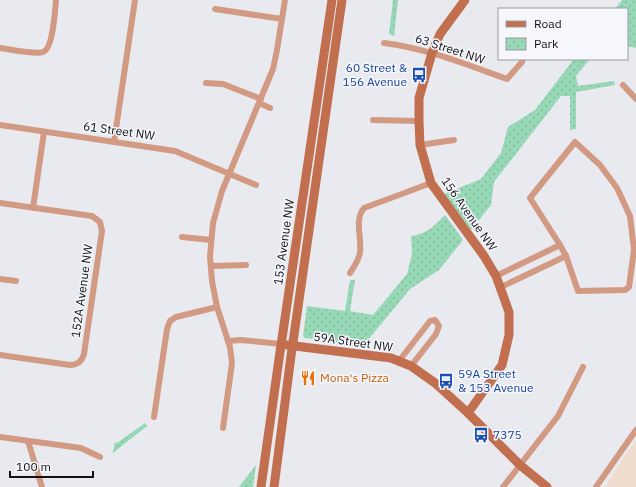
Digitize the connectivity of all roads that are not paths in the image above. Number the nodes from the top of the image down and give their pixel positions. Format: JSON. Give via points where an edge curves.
{"nodes":[{"id":1,"x":56,"y":0,"type":"edge"},
{"id":2,"x":135,"y":0,"type":"edge"},
{"id":3,"x":284,"y":0,"type":"edge"},
{"id":4,"x":332,"y":0,"type":"edge"},
{"id":5,"x":342,"y":0,"type":"edge"},
{"id":6,"x":465,"y":0,"type":"edge"},
{"id":7,"x":215,"y":9,"type":"dead end"},
{"id":8,"x":282,"y":19,"type":"junction"},
{"id":9,"x":384,"y":43,"type":"dead end"},
{"id":10,"x":0,"y":48,"type":"edge"},
{"id":11,"x":432,"y":53,"type":"junction"},
{"id":12,"x":523,"y":60,"type":"edge"},
{"id":13,"x":206,"y":83,"type":"dead end"},
{"id":14,"x":623,"y":84,"type":"dead end"},
{"id":15,"x":636,"y":99,"type":"edge"},
{"id":16,"x":260,"y":101,"type":"junction"},
{"id":17,"x":270,"y":108,"type":"dead end"},
{"id":18,"x":373,"y":120,"type":"dead end"},
{"id":19,"x":419,"y":121,"type":"junction"},
{"id":20,"x":0,"y":126,"type":"edge"},
{"id":21,"x":44,"y":132,"type":"junction"},
{"id":22,"x":454,"y":140,"type":"dead end"},
{"id":23,"x":114,"y":142,"type":"junction"},
{"id":24,"x":420,"y":146,"type":"junction"},
{"id":25,"x":230,"y":174,"type":"junction"},
{"id":26,"x":431,"y":183,"type":"junction"},
{"id":27,"x":256,"y":185,"type":"dead end"},
{"id":28,"x":0,"y":203,"type":"edge"},
{"id":29,"x":33,"y":208,"type":"junction"},
{"id":30,"x":182,"y":237,"type":"dead end"},
{"id":31,"x":211,"y":240,"type":"junction"},
{"id":32,"x":560,"y":245,"type":"junction"},
{"id":33,"x":566,"y":256,"type":"junction"},
{"id":34,"x":246,"y":265,"type":"dead end"},
{"id":35,"x":211,"y":266,"type":"junction"},
{"id":36,"x":350,"y":273,"type":"dead end"},
{"id":37,"x":496,"y":276,"type":"junction"},
{"id":38,"x":0,"y":279,"type":"edge"},
{"id":39,"x":16,"y":281,"type":"dead end"},
{"id":40,"x":501,"y":287,"type":"junction"},
{"id":41,"x":217,"y":307,"type":"junction"},
{"id":42,"x":228,"y":341,"type":"junction"},
{"id":43,"x":281,"y":344,"type":"junction"},
{"id":44,"x":293,"y":345,"type":"junction"},
{"id":45,"x":0,"y":355,"type":"edge"},
{"id":46,"x":399,"y":361,"type":"junction"},
{"id":47,"x":411,"y":366,"type":"junction"},
{"id":48,"x":583,"y":367,"type":"dead end"},
{"id":49,"x":468,"y":413,"type":"junction"},
{"id":50,"x":154,"y":417,"type":"dead end"},
{"id":51,"x":223,"y":428,"type":"dead end"},
{"id":52,"x":636,"y":430,"type":"edge"},
{"id":53,"x":0,"y":437,"type":"edge"},
{"id":54,"x":28,"y":441,"type":"junction"},
{"id":55,"x":100,"y":456,"type":"dead end"},
{"id":56,"x":520,"y":465,"type":"junction"},
{"id":57,"x":42,"y":487,"type":"edge"},
{"id":58,"x":261,"y":487,"type":"edge"},
{"id":59,"x":274,"y":487,"type":"edge"},
{"id":60,"x":503,"y":487,"type":"edge"},
{"id":61,"x":547,"y":487,"type":"edge"},
{"id":62,"x":596,"y":487,"type":"edge"}],
"edges":[{"from":1,"to":10,"type":"street","via":[[49,48],[45,52]]},
{"from":2,"to":23,"type":"street"},
{"from":3,"to":8,"type":"street"},
{"from":4,"to":43,"type":"main road","name":"153 Avenue NW"},
{"from":5,"to":44,"type":"main road","name":"153 Avenue NW"},
{"from":6,"to":11,"type":"main road","name":"156 Avenue NW","via":[[440,34]]},
{"from":7,"to":8,"type":"street"},
{"from":8,"to":16,"type":"street","via":[[273,70]]},
{"from":9,"to":11,"type":"street","name":"63 Street NW"},
{"from":11,"to":12,"type":"street","name":"63 Street NW","via":[[507,79]]},
{"from":11,"to":19,"type":"main road","name":"156 Avenue NW","via":[[420,98]]},
{"from":13,"to":16,"type":"street","via":[[224,84]]},
{"from":14,"to":15,"type":"street"},
{"from":16,"to":17,"type":"street"},
{"from":16,"to":25,"type":"street"},
{"from":18,"to":19,"type":"street"},
{"from":19,"to":24,"type":"main road","name":"156 Avenue NW"},
{"from":20,"to":21,"type":"street","name":"61 Street NW"},
{"from":21,"to":23,"type":"street","name":"61 Street NW"},
{"from":21,"to":29,"type":"street"},
{"from":22,"to":24,"type":"street"},
{"from":23,"to":25,"type":"street","name":"61 Street NW","via":[[175,151]]},
{"from":24,"to":26,"type":"main road","name":"156 Avenue NW"},
{"from":25,"to":27,"type":"street","name":"61 Street NW"},
{"from":25,"to":31,"type":"street","via":[[217,207]]},
{"from":26,"to":36,"type":"street","via":[[366,207],[360,212],[360,252]]},
{"from":26,"to":37,"type":"main road","name":"156 Avenue NW"},
{"from":28,"to":29,"type":"street"},
{"from":29,"to":45,"type":"street","name":"152A Avenue NW","via":[[92,216],[100,222],[102,232],[84,354],[80,362],[70,365]]},
{"from":30,"to":31,"type":"street"},
{"from":31,"to":35,"type":"street"},
{"from":32,"to":33,"type":"street"},
{"from":32,"to":33,"type":"street","via":[[530,198],[575,142],[600,165],[617,188],[630,216],[634,250],[629,287],[625,290],[578,291]]},
{"from":32,"to":37,"type":"street"},
{"from":33,"to":40,"type":"street"},
{"from":34,"to":35,"type":"street"},
{"from":35,"to":41,"type":"street"},
{"from":37,"to":40,"type":"main road","name":"156 Avenue NW"},
{"from":38,"to":39,"type":"street"},
{"from":40,"to":49,"type":"main road","name":"156 Avenue NW","via":[[509,312],[509,334],[502,365]]},
{"from":41,"to":42,"type":"street"},
{"from":41,"to":50,"type":"street","via":[[170,320]]},
{"from":42,"to":43,"type":"street","name":"59A Street NW"},
{"from":42,"to":51,"type":"street","via":[[231,371]]},
{"from":43,"to":44,"type":"main road","name":"59A Street NW"},
{"from":43,"to":58,"type":"main road","name":"153 Avenue NW"},
{"from":44,"to":46,"type":"main road","name":"59A Street NW"},
{"from":44,"to":59,"type":"main road","name":"153 Avenue NW"},
{"from":46,"to":47,"type":"main road","name":"59A Street NW"},
{"from":46,"to":47,"type":"street","via":[[430,321],[435,320],[439,326],[436,334]]},
{"from":47,"to":49,"type":"main road","name":"59A Street NW","via":[[435,383]]},
{"from":48,"to":56,"type":"street","via":[[558,416]]},
{"from":49,"to":56,"type":"main road","name":"59A Street NW"},
{"from":52,"to":62,"type":"street"},
{"from":53,"to":54,"type":"street"},
{"from":54,"to":55,"type":"street","via":[[80,448]]},
{"from":54,"to":57,"type":"street"},
{"from":56,"to":60,"type":"street"},
{"from":56,"to":61,"type":"main road","name":"59A Street NW"}]}
